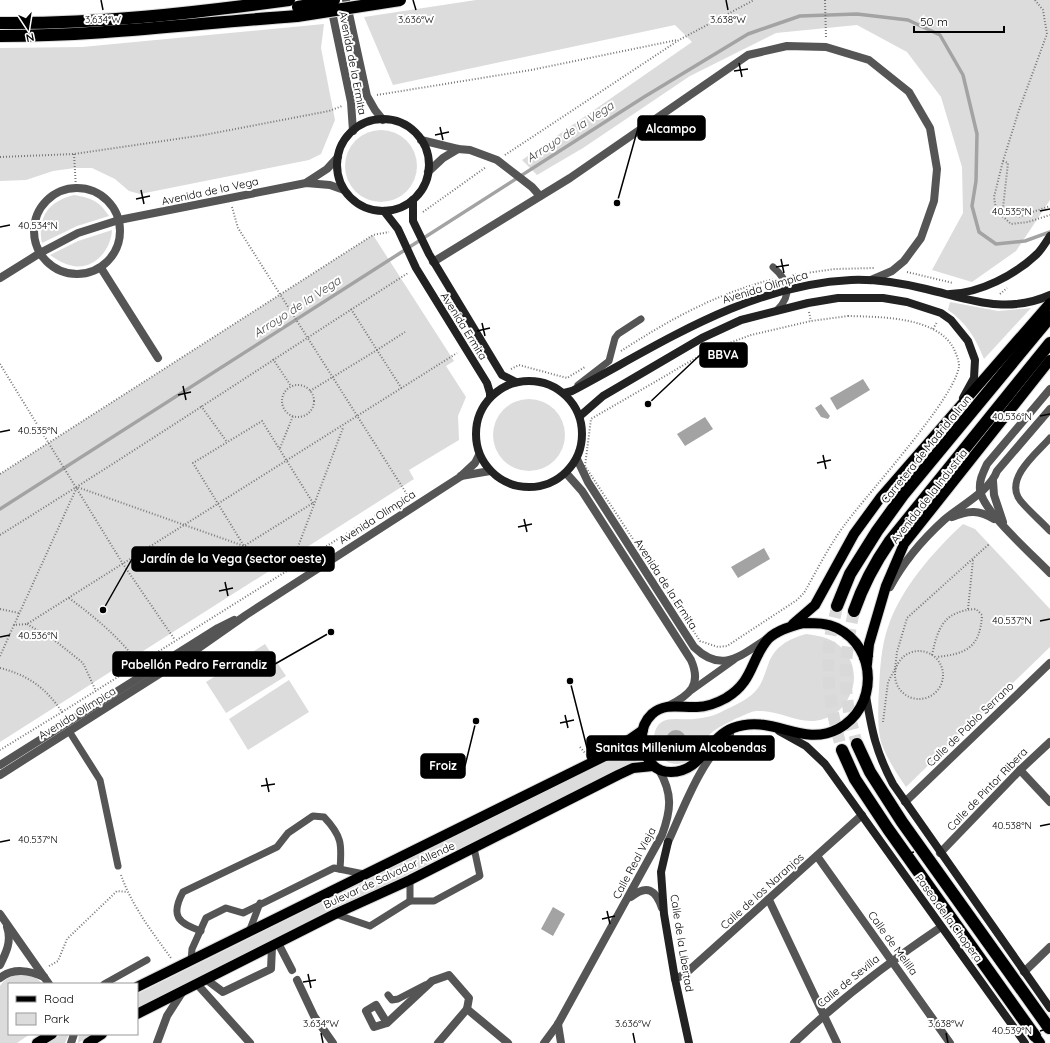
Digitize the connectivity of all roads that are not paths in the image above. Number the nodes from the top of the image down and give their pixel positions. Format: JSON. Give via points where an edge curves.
{"nodes":[{"id":1,"x":330,"y":0,"type":"edge"},
{"id":2,"x":334,"y":0,"type":"edge"},
{"id":3,"x":346,"y":0,"type":"edge"},
{"id":4,"x":400,"y":0,"type":"edge"},
{"id":5,"x":295,"y":8,"type":"edge"},
{"id":6,"x":0,"y":24,"type":"edge"},
{"id":7,"x":0,"y":36,"type":"edge"},
{"id":8,"x":383,"y":120,"type":"junction"},
{"id":9,"x":353,"y":131,"type":"junction"},
{"id":10,"x":421,"y":140,"type":"junction"},
{"id":11,"x":458,"y":149,"type":"junction"},
{"id":12,"x":338,"y":157,"type":"junction"},
{"id":13,"x":428,"y":172,"type":"junction"},
{"id":14,"x":306,"y":182,"type":"junction"},
{"id":15,"x":344,"y":190,"type":"junction"},
{"id":16,"x":540,"y":196,"type":"junction"},
{"id":17,"x":413,"y":200,"type":"junction"},
{"id":18,"x":384,"y":211,"type":"junction"},
{"id":19,"x":119,"y":220,"type":"junction"},
{"id":20,"x":1050,"y":236,"type":"edge"},
{"id":21,"x":40,"y":253,"type":"junction"},
{"id":22,"x":433,"y":262,"type":"junction"},
{"id":23,"x":773,"y":267,"type":"dead end"},
{"id":24,"x":101,"y":268,"type":"junction"},
{"id":25,"x":0,"y":278,"type":"edge"},
{"id":26,"x":871,"y":280,"type":"junction"},
{"id":27,"x":786,"y":290,"type":"junction"},
{"id":28,"x":943,"y":294,"type":"junction"},
{"id":29,"x":1050,"y":295,"type":"edge"},
{"id":30,"x":1050,"y":302,"type":"edge"},
{"id":31,"x":777,"y":310,"type":"junction"},
{"id":32,"x":1050,"y":317,"type":"edge"},
{"id":33,"x":641,"y":319,"type":"dead end"},
{"id":34,"x":1050,"y":343,"type":"edge"},
{"id":35,"x":158,"y":358,"type":"dead end"},
{"id":36,"x":1050,"y":360,"type":"edge"},
{"id":37,"x":516,"y":382,"type":"junction"},
{"id":38,"x":1050,"y":389,"type":"edge"},
{"id":39,"x":568,"y":392,"type":"junction"},
{"id":40,"x":490,"y":398,"type":"junction"},
{"id":41,"x":1050,"y":409,"type":"edge"},
{"id":42,"x":952,"y":414,"type":"junction"},
{"id":43,"x":580,"y":416,"type":"junction"},
{"id":44,"x":1050,"y":438,"type":"edge"},
{"id":45,"x":479,"y":455,"type":"junction"},
{"id":46,"x":577,"y":459,"type":"junction"},
{"id":47,"x":490,"y":471,"type":"junction"},
{"id":48,"x":566,"y":473,"type":"junction"},
{"id":49,"x":460,"y":477,"type":"junction"},
{"id":50,"x":993,"y":481,"type":"junction"},
{"id":51,"x":980,"y":492,"type":"junction"},
{"id":52,"x":944,"y":520,"type":"junction"},
{"id":53,"x":1005,"y":526,"type":"junction"},
{"id":54,"x":1050,"y":531,"type":"edge"},
{"id":55,"x":1050,"y":573,"type":"edge"},
{"id":56,"x":884,"y":598,"type":"junction"},
{"id":57,"x":837,"y":606,"type":"tunnel mouth"},
{"id":58,"x":854,"y":611,"type":"tunnel mouth"},
{"id":59,"x":246,"y":615,"type":"junction"},
{"id":60,"x":790,"y":626,"type":"junction"},
{"id":61,"x":769,"y":638,"type":"junction"},
{"id":62,"x":734,"y":660,"type":"junction"},
{"id":63,"x":1050,"y":662,"type":"edge"},
{"id":64,"x":866,"y":666,"type":"junction"},
{"id":65,"x":692,"y":690,"type":"junction"},
{"id":66,"x":866,"y":696,"type":"junction"},
{"id":67,"x":667,"y":706,"type":"junction"},
{"id":68,"x":770,"y":724,"type":"junction"},
{"id":69,"x":742,"y":725,"type":"junction"},
{"id":70,"x":643,"y":730,"type":"junction"},
{"id":71,"x":69,"y":731,"type":"junction"},
{"id":72,"x":1050,"y":742,"type":"edge"},
{"id":73,"x":857,"y":744,"type":"tunnel mouth"},
{"id":74,"x":842,"y":750,"type":"tunnel mouth"},
{"id":75,"x":0,"y":765,"type":"edge"},
{"id":76,"x":656,"y":768,"type":"junction"},
{"id":77,"x":1020,"y":770,"type":"junction"},
{"id":78,"x":0,"y":775,"type":"edge"},
{"id":79,"x":905,"y":802,"type":"junction"},
{"id":80,"x":1050,"y":802,"type":"edge"},
{"id":81,"x":862,"y":815,"type":"junction"},
{"id":82,"x":474,"y":848,"type":"junction"},
{"id":83,"x":940,"y":853,"type":"junction"},
{"id":84,"x":817,"y":856,"type":"junction"},
{"id":85,"x":118,"y":866,"type":"road end"},
{"id":86,"x":340,"y":869,"type":"junction"},
{"id":87,"x":364,"y":874,"type":"junction"},
{"id":88,"x":410,"y":880,"type":"junction"},
{"id":89,"x":627,"y":900,"type":"junction"},
{"id":90,"x":770,"y":900,"type":"junction"},
{"id":91,"x":410,"y":901,"type":"junction"},
{"id":92,"x":260,"y":903,"type":"junction"},
{"id":93,"x":335,"y":914,"type":"junction"},
{"id":94,"x":664,"y":914,"type":"junction"},
{"id":95,"x":2,"y":917,"type":"edge"},
{"id":96,"x":941,"y":927,"type":"junction"},
{"id":97,"x":201,"y":931,"type":"junction"},
{"id":98,"x":249,"y":932,"type":"junction"},
{"id":99,"x":275,"y":945,"type":"junction"},
{"id":100,"x":1050,"y":947,"type":"edge"},
{"id":101,"x":147,"y":960,"type":"dead end"},
{"id":102,"x":892,"y":960,"type":"junction"},
{"id":103,"x":192,"y":961,"type":"junction"},
{"id":104,"x":0,"y":965,"type":"edge"},
{"id":105,"x":292,"y":970,"type":"dead end"},
{"id":106,"x":1024,"y":972,"type":"junction"},
{"id":107,"x":0,"y":978,"type":"edge"},
{"id":108,"x":49,"y":978,"type":"edge"},
{"id":109,"x":675,"y":979,"type":"junction"},
{"id":110,"x":207,"y":980,"type":"junction"},
{"id":111,"x":297,"y":980,"type":"dead end"},
{"id":112,"x":106,"y":983,"type":"edge"},
{"id":113,"x":429,"y":983,"type":"junction"},
{"id":114,"x":197,"y":984,"type":"junction"},
{"id":115,"x":138,"y":987,"type":"edge"},
{"id":116,"x":183,"y":991,"type":"junction"},
{"id":117,"x":388,"y":995,"type":"dead end"},
{"id":118,"x":1050,"y":1008,"type":"edge"},
{"id":119,"x":467,"y":1009,"type":"junction"},
{"id":120,"x":138,"y":1014,"type":"edge"},
{"id":121,"x":823,"y":1015,"type":"junction"},
{"id":122,"x":387,"y":1023,"type":"dead end"},
{"id":123,"x":558,"y":1024,"type":"junction"},
{"id":124,"x":1050,"y":1029,"type":"edge"},
{"id":125,"x":50,"y":1035,"type":"edge"},
{"id":126,"x":100,"y":1035,"type":"edge"},
{"id":127,"x":1037,"y":1040,"type":"edge"},
{"id":128,"x":37,"y":1043,"type":"edge"},
{"id":129,"x":88,"y":1043,"type":"edge"},
{"id":130,"x":157,"y":1043,"type":"edge"},
{"id":131,"x":250,"y":1043,"type":"edge"},
{"id":132,"x":332,"y":1043,"type":"edge"},
{"id":133,"x":438,"y":1043,"type":"edge"},
{"id":134,"x":508,"y":1043,"type":"edge"},
{"id":135,"x":544,"y":1043,"type":"edge"},
{"id":136,"x":561,"y":1043,"type":"edge"},
{"id":137,"x":689,"y":1043,"type":"edge"},
{"id":138,"x":794,"y":1043,"type":"edge"},
{"id":139,"x":837,"y":1043,"type":"edge"},
{"id":140,"x":950,"y":1043,"type":"edge"},
{"id":141,"x":1025,"y":1043,"type":"edge"}],
"edges":[{"from":1,"to":9,"type":"street","name":"Avenida de la Ermita","via":[[351,102]]},
{"from":2,"to":5,"type":"highway","bridge":true},
{"from":3,"to":8,"type":"street","name":"Avenida de la Ermita","via":[[367,96]]},
{"from":4,"to":5,"type":"highway","bridge":true},
{"from":5,"to":6,"type":"highway","via":[[90,22]]},
{"from":5,"to":7,"type":"highway","via":[[231,21],[150,30]]},
{"from":8,"to":9,"type":"street","via":[[362,125]]},
{"from":8,"to":10,"type":"street","via":[[404,125],[414,131]]},
{"from":9,"to":12,"type":"street","via":[[341,147]]},
{"from":10,"to":11,"type":"street"},
{"from":10,"to":13,"type":"street","via":[[428,160]]},
{"from":11,"to":13,"type":"street"},
{"from":11,"to":16,"type":"street","via":[[470,150],[499,162]]},
{"from":12,"to":14,"type":"street","name":"Avenida de la Vega","via":[[327,169]]},
{"from":12,"to":15,"type":"street","via":[[338,174]]},
{"from":13,"to":17,"type":"street","via":[[423,187]]},
{"from":14,"to":15,"type":"street","name":"Avenida de la Vega","via":[[330,185]]},
{"from":14,"to":19,"type":"street","name":"Avenida de la Vega"},
{"from":15,"to":18,"type":"street","via":[[362,206]]},
{"from":16,"to":22,"type":"street"},
{"from":16,"to":26,"type":"street","via":[[582,170],[748,55],[787,46],[826,47],[869,60],[909,92],[930,128],[937,169],[934,201],[921,238],[904,261],[892,271]]},
{"from":17,"to":18,"type":"street","via":[[404,206]]},
{"from":17,"to":22,"type":"street","name":"Avenida Ermita","via":[[413,221]]},
{"from":18,"to":40,"type":"street","name":"Avenida Ermita","via":[[398,229],[416,268],[487,383]]},
{"from":19,"to":21,"type":"street","name":"Avenida de la Vega","via":[[78,233]]},
{"from":19,"to":21,"type":"street","via":[[115,209],[103,196],[88,189],[76,188],[56,194],[40,209],[35,220],[34,231]]},
{"from":19,"to":24,"type":"street","via":[[120,237],[117,250]]},
{"from":20,"to":28,"type":"street","via":[[1038,253],[1017,269],[973,290]]},
{"from":21,"to":24,"type":"street","via":[[52,266],[68,273],[86,273]]},
{"from":21,"to":25,"type":"street","name":"Avenida de la Vega"},
{"from":22,"to":37,"type":"street","name":"Avenida Ermita","via":[[502,375]]},
{"from":23,"to":27,"type":"lane","via":[[784,277]]},
{"from":24,"to":35,"type":"street"},
{"from":26,"to":27,"type":"street","name":"Avenida Olímpica","via":[[824,282]]},
{"from":26,"to":28,"type":"street","name":"Avenida Olímpica","via":[[896,282]]},
{"from":27,"to":31,"type":"lane","via":[[785,301]]},
{"from":27,"to":39,"type":"street","name":"Avenida Olímpica","via":[[737,305],[695,324]]},
{"from":28,"to":29,"type":"street","name":"Avenida Olímpica","via":[[993,304],[1027,301]]},
{"from":30,"to":42,"type":"main road"},
{"from":31,"to":42,"type":"street","via":[[838,298],[864,297],[883,298],[920,306],[941,314],[962,331],[975,360],[974,378]]},
{"from":31,"to":43,"type":"street","via":[[742,320],[702,338],[603,396]]},
{"from":32,"to":57,"type":"highway","name":"Carretera de Madrid a Irun","via":[[895,507],[850,574]]},
{"from":33,"to":39,"type":"lane","via":[[618,334],[609,361]]},
{"from":34,"to":58,"type":"highway","via":[[890,541],[863,585]]},
{"from":36,"to":56,"type":"main road","name":"Avenida de la Industria","via":[[904,544],[892,568]]},
{"from":37,"to":39,"type":"street","via":[[534,380]]},
{"from":37,"to":40,"type":"street","via":[[502,388]]},
{"from":38,"to":51,"type":"street","via":[[988,464],[980,478]]},
{"from":39,"to":43,"type":"street"},
{"from":40,"to":45,"type":"street","via":[[479,415],[475,435]]},
{"from":41,"to":50,"type":"street","via":[[997,471]]},
{"from":42,"to":60,"type":"main road","via":[[881,497],[850,540],[815,605]]},
{"from":43,"to":46,"type":"street","via":[[583,431],[582,447]]},
{"from":44,"to":54,"type":"lane","via":[[1020,473],[1016,483],[1018,497]]},
{"from":45,"to":47,"type":"street"},
{"from":45,"to":49,"type":"street","name":"Avenida Olímpica","via":[[475,463]]},
{"from":46,"to":48,"type":"street"},
{"from":46,"to":62,"type":"street","name":"Avenida de la Ermita","via":[[588,482],[694,647],[708,658]]},
{"from":47,"to":48,"type":"street","via":[[507,483],[528,488],[548,484]]},
{"from":47,"to":49,"type":"street","name":"Avenida Olímpica"},
{"from":48,"to":65,"type":"street","name":"Avenida de la Ermita","via":[[582,491],[691,660],[695,675]]},
{"from":49,"to":59,"type":"street","name":"Avenida Olímpica"},
{"from":50,"to":51,"type":"street"},
{"from":50,"to":53,"type":"street","via":[[994,495]]},
{"from":51,"to":52,"type":"street"},
{"from":51,"to":53,"type":"street","via":[[989,510]]},
{"from":52,"to":53,"type":"street","via":[[964,512],[982,512]]},
{"from":52,"to":56,"type":"street","via":[[909,557]]},
{"from":53,"to":55,"type":"street"},
{"from":56,"to":64,"type":"main road","name":"Avenida de la Industria","via":[[869,644]]},
{"from":59,"to":71,"type":"street","name":"Avenida Olímpica","via":[[216,638]]},
{"from":59,"to":75,"type":"street","name":"Avenida Olímpica","via":[[218,628]]},
{"from":60,"to":61,"type":"main road"},
{"from":60,"to":64,"type":"main road","via":[[817,623],[838,628],[855,643]]},
{"from":61,"to":62,"type":"street"},
{"from":61,"to":67,"type":"main road","via":[[748,678],[726,698],[704,707]]},
{"from":62,"to":65,"type":"lane"},
{"from":63,"to":79,"type":"street","name":"Calle de Pablo Serrano"},
{"from":64,"to":66,"type":"main road"},
{"from":65,"to":67,"type":"street"},
{"from":66,"to":68,"type":"main road","via":[[856,713],[846,723],[828,733],[806,735]]},
{"from":66,"to":79,"type":"street","via":[[873,737],[881,761]]},
{"from":67,"to":70,"type":"main road","via":[[652,714]]},
{"from":68,"to":69,"type":"main road"},
{"from":68,"to":81,"type":"street","name":"Paseo de la Chopera","via":[[814,753]]},
{"from":69,"to":76,"type":"main road","name":"Bulevar de Salvador Allende","via":[[719,736],[700,760],[689,769],[673,772]]},
{"from":69,"to":94,"type":"street","name":"Calle de la Libertad","via":[[715,749],[668,842],[661,872]]},
{"from":70,"to":76,"type":"main road","via":[[643,751]]},
{"from":70,"to":87,"type":"main road","name":"Bulevar de Salvador Allende","via":[[607,755]]},
{"from":71,"to":78,"type":"street","name":"Avenida Olímpica"},
{"from":71,"to":85,"type":"lane","via":[[100,780]]},
{"from":72,"to":77,"type":"street","name":"Calle de Pintor Ribera"},
{"from":73,"to":124,"type":"highway","via":[[870,772],[902,822]]},
{"from":74,"to":127,"type":"highway","via":[[855,779],[880,818]]},
{"from":76,"to":82,"type":"main road","name":"Bulevar de Salvador Allende","via":[[633,768],[618,774]]},
{"from":76,"to":89,"type":"street","name":"Calle Real Vieja","via":[[670,794],[668,819],[659,843]]},
{"from":77,"to":80,"type":"street"},
{"from":77,"to":83,"type":"street","name":"Calle de Pintor Ribera"},
{"from":79,"to":83,"type":"street"},
{"from":81,"to":84,"type":"street","name":"Calle de los Naranjos"},
{"from":81,"to":96,"type":"street","name":"Paseo de la Chopera"},
{"from":82,"to":88,"type":"main road","name":"Bulevar de Salvador Allende"},
{"from":82,"to":91,"type":"lane","via":[[480,876],[434,900]]},
{"from":83,"to":106,"type":"street"},
{"from":84,"to":90,"type":"street","name":"Calle de los Naranjos"},
{"from":84,"to":102,"type":"street","name":"Calle de Melilla"},
{"from":86,"to":87,"type":"lane"},
{"from":86,"to":92,"type":"lane","via":[[334,868]]},
{"from":86,"to":97,"type":"lane","via":[[342,849],[337,831],[324,817],[313,816],[288,833],[278,847],[183,892],[176,904],[178,917],[184,925]]},
{"from":87,"to":98,"type":"main road","name":"Bulevar de Salvador Allende"},
{"from":88,"to":91,"type":"lane"},
{"from":88,"to":93,"type":"main road","name":"Bulevar de Salvador Allende"},
{"from":89,"to":94,"type":"street","via":[[638,891],[647,889],[659,900]]},
{"from":89,"to":123,"type":"street","name":"Calle Real Vieja"},
{"from":90,"to":109,"type":"street","name":"Calle de los Naranjos","via":[[686,974]]},
{"from":90,"to":121,"type":"street"},
{"from":91,"to":93,"type":"lane","via":[[370,926]]},
{"from":92,"to":97,"type":"lane","via":[[243,913],[226,908],[206,918]]},
{"from":92,"to":98,"type":"lane"},
{"from":93,"to":99,"type":"main road","name":"Bulevar de Salvador Allende"},
{"from":94,"to":109,"type":"street","name":"Calle de la Libertad"},
{"from":95,"to":104,"type":"street","via":[[10,935],[7,951]]},
{"from":95,"to":108,"type":"street"},
{"from":96,"to":102,"type":"street","name":"Calle de Sevilla"},
{"from":96,"to":141,"type":"street","name":"Paseo de la Chopera"},
{"from":97,"to":103,"type":"lane","via":[[192,949]]},
{"from":98,"to":103,"type":"main road","name":"Bulevar de Salvador Allende"},
{"from":99,"to":105,"type":"street"},
{"from":99,"to":110,"type":"main road","name":"Bulevar de Salvador Allende"},
{"from":99,"to":110,"type":"street","via":[[271,969],[223,992]]},
{"from":100,"to":106,"type":"street"},
{"from":101,"to":112,"type":"lane"},
{"from":102,"to":121,"type":"street","name":"Calle de Sevilla"},
{"from":102,"to":140,"type":"street","name":"Calle de Melilla"},
{"from":103,"to":115,"type":"main road","name":"Bulevar de Salvador Allende"},
{"from":106,"to":118,"type":"street"},
{"from":107,"to":108,"type":"street","via":[[20,970]]},
{"from":109,"to":137,"type":"street","name":"Calle de la Libertad"},
{"from":110,"to":114,"type":"main road","name":"Bulevar de Salvador Allende"},
{"from":111,"to":132,"type":"street","via":[[314,1016]]},
{"from":113,"to":117,"type":"lane","via":[[398,999],[392,1000]]},
{"from":113,"to":119,"type":"street","via":[[449,975],[469,998]]},
{"from":113,"to":122,"type":"street"},
{"from":114,"to":116,"type":"main road","name":"Bulevar de Salvador Allende"},
{"from":114,"to":131,"type":"street"},
{"from":116,"to":120,"type":"main road","name":"Bulevar de Salvador Allende"},
{"from":116,"to":130,"type":"street","via":[[167,1016]]},
{"from":119,"to":133,"type":"street"},
{"from":119,"to":134,"type":"street"},
{"from":121,"to":138,"type":"street","name":"Calle de Sevilla"},
{"from":121,"to":139,"type":"street"},
{"from":123,"to":135,"type":"street","name":"Calle Real Vieja"},
{"from":123,"to":136,"type":"street"},
{"from":125,"to":128,"type":"main road"},
{"from":126,"to":129,"type":"main road"}]}
